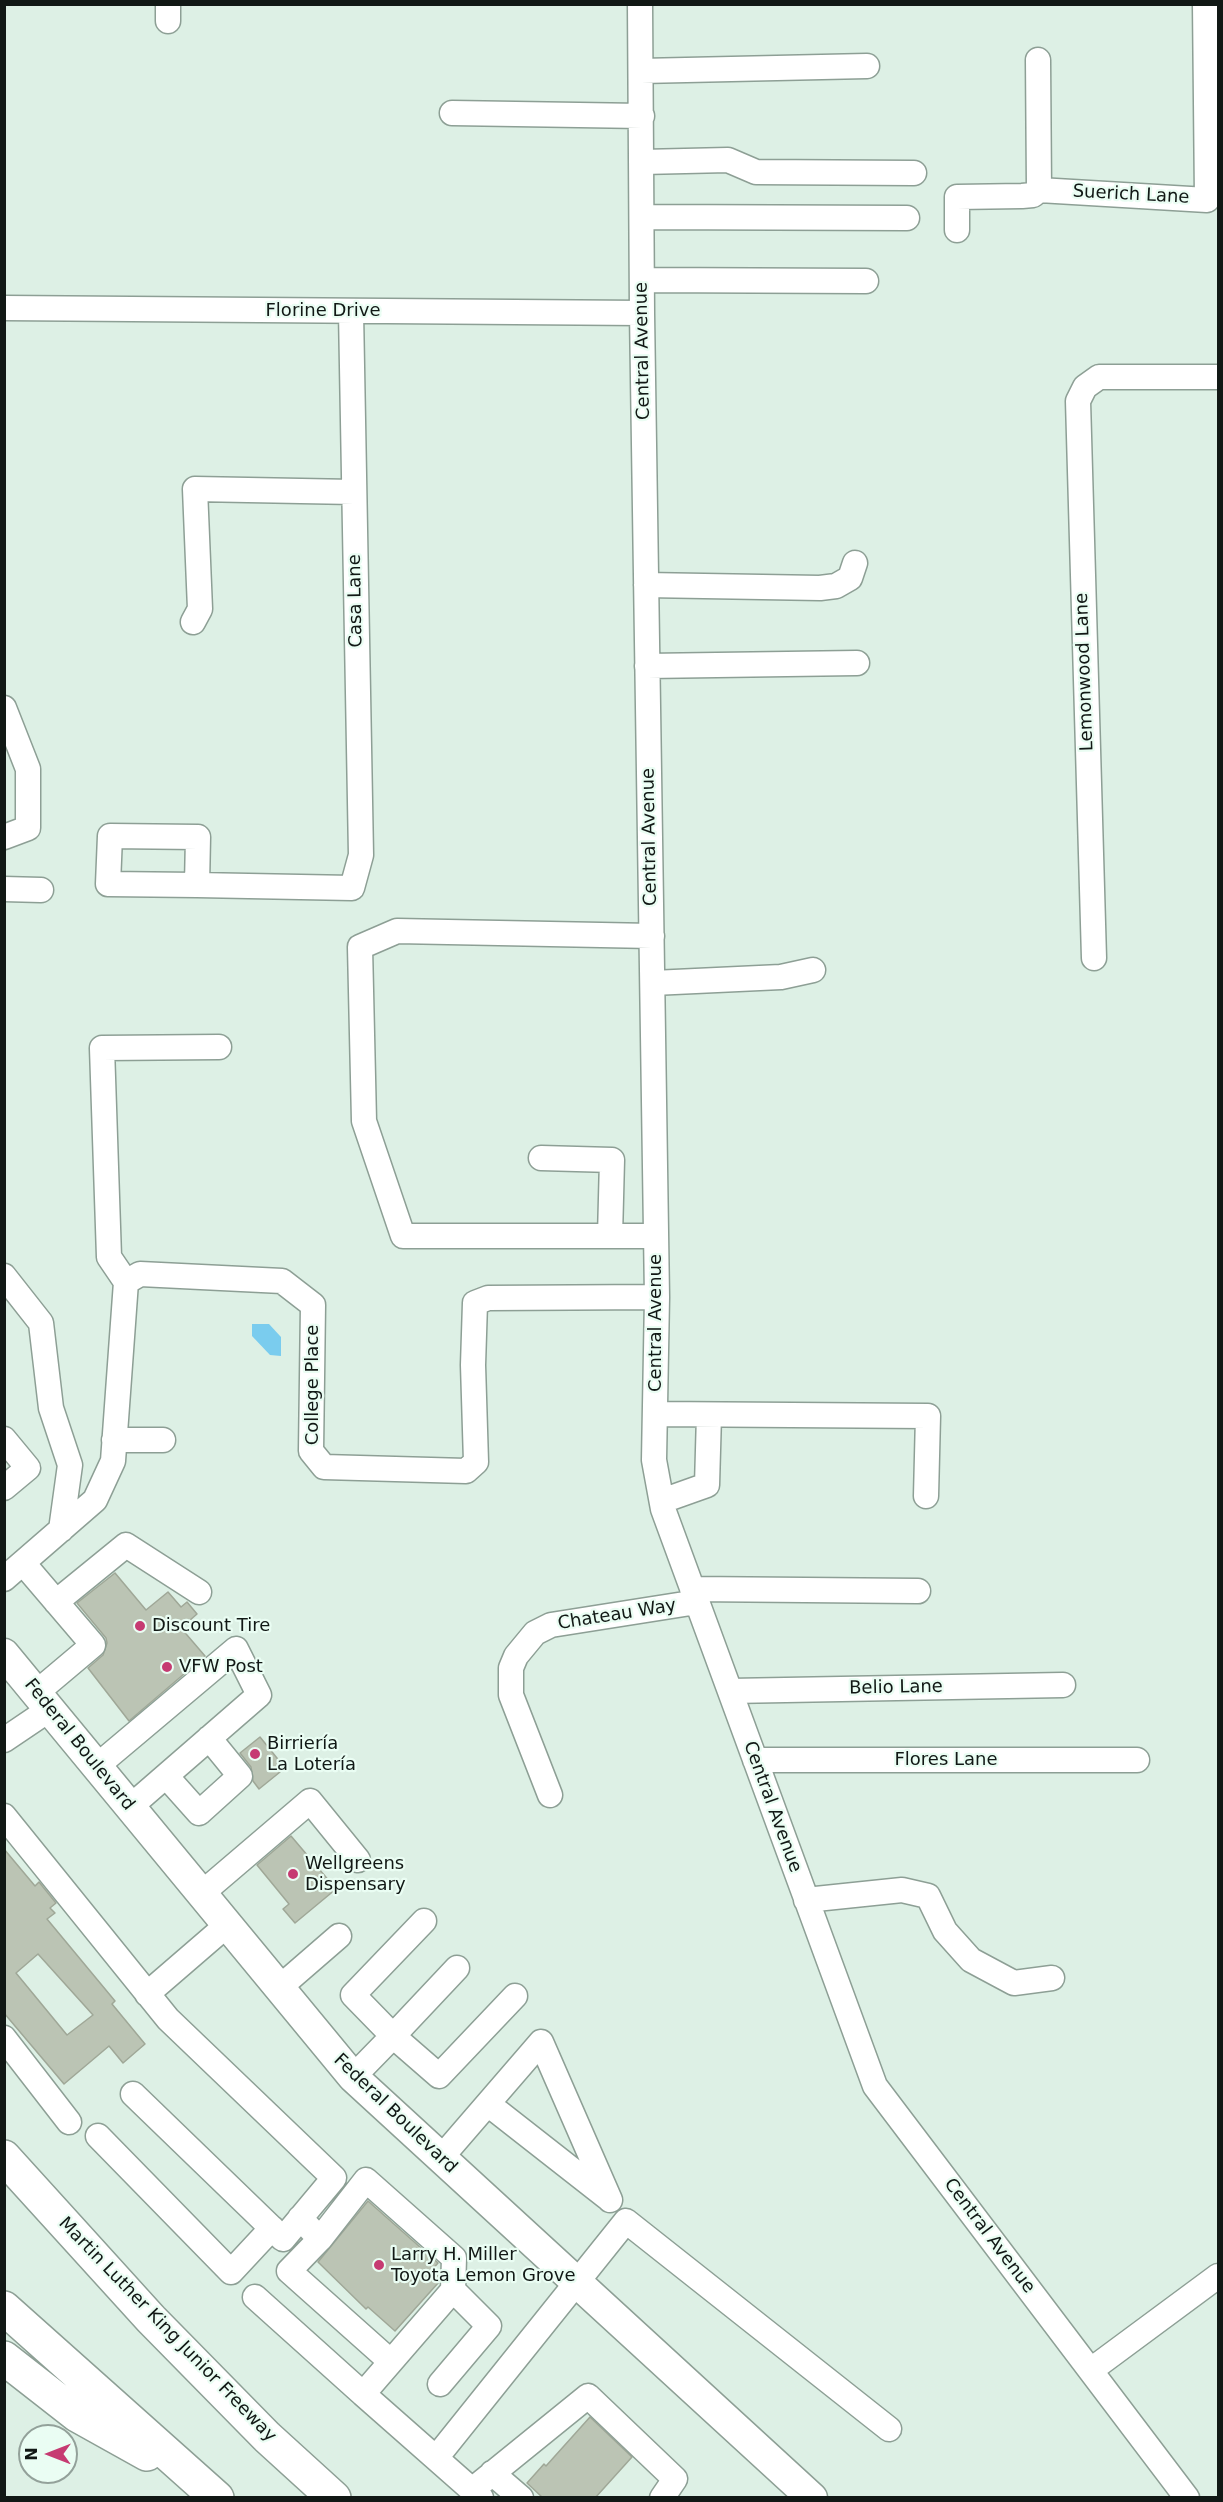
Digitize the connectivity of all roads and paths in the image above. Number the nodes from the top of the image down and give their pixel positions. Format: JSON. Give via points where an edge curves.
{"nodes":[{"id":1,"x":640,"y":4,"type":"edge"},
{"id":2,"x":1205,"y":4,"type":"edge"},
{"id":3,"x":1038,"y":60,"type":"dead end"},
{"id":4,"x":867,"y":66,"type":"dead end"},
{"id":5,"x":641,"y":71,"type":"junction"},
{"id":6,"x":452,"y":113,"type":"dead end"},
{"id":7,"x":642,"y":116,"type":"junction"},
{"id":8,"x":642,"y":162,"type":"junction"},
{"id":9,"x":914,"y":173,"type":"dead end"},
{"id":10,"x":1040,"y":190,"type":"junction"},
{"id":11,"x":642,"y":217,"type":"junction"},
{"id":12,"x":907,"y":218,"type":"dead end"},
{"id":13,"x":957,"y":230,"type":"dead end"},
{"id":14,"x":642,"y":280,"type":"junction"},
{"id":15,"x":866,"y":281,"type":"dead end"},
{"id":16,"x":4,"y":308,"type":"edge"},
{"id":17,"x":351,"y":312,"type":"junction"},
{"id":18,"x":642,"y":313,"type":"junction"},
{"id":19,"x":1218,"y":377,"type":"edge"},
{"id":20,"x":354,"y":492,"type":"junction"},
{"id":21,"x":855,"y":563,"type":"dead end"},
{"id":22,"x":646,"y":585,"type":"junction"},
{"id":23,"x":194,"y":622,"type":"dead end"},
{"id":24,"x":857,"y":663,"type":"dead end"},
{"id":25,"x":647,"y":666,"type":"junction"},
{"id":26,"x":4,"y":708,"type":"edge"},
{"id":27,"x":4,"y":837,"type":"edge"},
{"id":28,"x":197,"y":885,"type":"dead end"},
{"id":29,"x":4,"y":889,"type":"edge"},
{"id":30,"x":41,"y":890,"type":"dead end"},
{"id":31,"x":652,"y":936,"type":"junction"},
{"id":32,"x":1094,"y":958,"type":"dead end"},
{"id":33,"x":813,"y":970,"type":"dead end"},
{"id":34,"x":652,"y":983,"type":"junction"},
{"id":35,"x":219,"y":1047,"type":"dead end"},
{"id":36,"x":541,"y":1158,"type":"dead end"},
{"id":37,"x":610,"y":1236,"type":"junction"},
{"id":38,"x":656,"y":1236,"type":"junction"},
{"id":39,"x":4,"y":1275,"type":"edge"},
{"id":40,"x":126,"y":1282,"type":"junction"},
{"id":41,"x":657,"y":1297,"type":"junction"},
{"id":42,"x":656,"y":1414,"type":"junction"},
{"id":43,"x":709,"y":1414,"type":"junction"},
{"id":44,"x":4,"y":1439,"type":"edge"},
{"id":45,"x":114,"y":1440,"type":"junction"},
{"id":46,"x":163,"y":1440,"type":"dead end"},
{"id":47,"x":4,"y":1488,"type":"edge"},
{"id":48,"x":926,"y":1496,"type":"dead end"},
{"id":49,"x":662,"y":1501,"type":"junction"},
{"id":50,"x":61,"y":1530,"type":"junction"},
{"id":51,"x":12,"y":1568,"type":"edge"},
{"id":52,"x":918,"y":1591,"type":"dead end"},
{"id":53,"x":199,"y":1592,"type":"dead end"},
{"id":54,"x":694,"y":1596,"type":"junction"},
{"id":55,"x":56,"y":1602,"type":"junction"},
{"id":56,"x":4,"y":1654,"type":"edge"},
{"id":57,"x":1063,"y":1685,"type":"dead end"},
{"id":58,"x":730,"y":1691,"type":"junction"},
{"id":59,"x":43,"y":1701,"type":"junction"},
{"id":60,"x":210,"y":1738,"type":"junction"},
{"id":61,"x":4,"y":1740,"type":"edge"},
{"id":62,"x":755,"y":1760,"type":"junction"},
{"id":63,"x":1137,"y":1761,"type":"dead end"},
{"id":64,"x":97,"y":1766,"type":"junction"},
{"id":65,"x":165,"y":1776,"type":"junction"},
{"id":66,"x":550,"y":1795,"type":"dead end"},
{"id":67,"x":130,"y":1807,"type":"junction"},
{"id":68,"x":4,"y":1816,"type":"edge"},
{"id":69,"x":358,"y":1860,"type":"dead end"},
{"id":70,"x":201,"y":1894,"type":"junction"},
{"id":71,"x":806,"y":1900,"type":"junction"},
{"id":72,"x":424,"y":1921,"type":"dead end"},
{"id":73,"x":227,"y":1925,"type":"junction"},
{"id":74,"x":339,"y":1936,"type":"dead end"},
{"id":75,"x":457,"y":1968,"type":"dead end"},
{"id":76,"x":1052,"y":1978,"type":"dead end"},
{"id":77,"x":279,"y":1988,"type":"junction"},
{"id":78,"x":147,"y":1994,"type":"junction"},
{"id":79,"x":515,"y":1996,"type":"dead end"},
{"id":80,"x":393,"y":2036,"type":"junction"},
{"id":81,"x":4,"y":2038,"type":"edge"},
{"id":82,"x":352,"y":2077,"type":"junction"},
{"id":83,"x":133,"y":2094,"type":"dead end"},
{"id":84,"x":488,"y":2104,"type":"junction"},
{"id":85,"x":69,"y":2122,"type":"dead end"},
{"id":86,"x":98,"y":2136,"type":"dead end"},
{"id":87,"x":4,"y":2157,"type":"edge"},
{"id":88,"x":440,"y":2159,"type":"junction"},
{"id":89,"x":300,"y":2218,"type":"junction"},
{"id":90,"x":272,"y":2228,"type":"junction"},
{"id":91,"x":320,"y":2239,"type":"junction"},
{"id":92,"x":1218,"y":2276,"type":"edge"},
{"id":93,"x":578,"y":2284,"type":"junction"},
{"id":94,"x":453,"y":2290,"type":"junction"},
{"id":95,"x":255,"y":2297,"type":"dead end"},
{"id":96,"x":4,"y":2308,"type":"edge"},
{"id":97,"x":4,"y":2358,"type":"edge"},
{"id":98,"x":390,"y":2361,"type":"junction"},
{"id":99,"x":1091,"y":2370,"type":"junction"},
{"id":100,"x":440,"y":2384,"type":"dead end"},
{"id":101,"x":363,"y":2394,"type":"junction"},
{"id":102,"x":889,"y":2429,"type":"dead end"},
{"id":103,"x":436,"y":2458,"type":"junction"},
{"id":104,"x":492,"y":2473,"type":"junction"},
{"id":105,"x":209,"y":2490,"type":"edge"},
{"id":106,"x":476,"y":2494,"type":"edge"},
{"id":107,"x":334,"y":2498,"type":"edge"},
{"id":108,"x":521,"y":2498,"type":"edge"},
{"id":109,"x":662,"y":2498,"type":"edge"},
{"id":110,"x":813,"y":2498,"type":"edge"},
{"id":111,"x":1187,"y":2498,"type":"edge"}],
"edges":[{"from":1,"to":5,"type":"street","name":"Central Avenue"},
{"from":2,"to":10,"type":"street","name":"Suerich Lane","via":[[1207,200]]},
{"from":3,"to":10,"type":"street"},
{"from":4,"to":5,"type":"street"},
{"from":5,"to":7,"type":"street","name":"Central Avenue"},
{"from":6,"to":7,"type":"street"},
{"from":7,"to":8,"type":"street","name":"Central Avenue"},
{"from":8,"to":9,"type":"street","via":[[728,160],[756,172]]},
{"from":8,"to":11,"type":"street","name":"Central Avenue"},
{"from":10,"to":13,"type":"street","via":[[1022,196],[957,197]]},
{"from":11,"to":12,"type":"street"},
{"from":11,"to":14,"type":"street","name":"Central Avenue"},
{"from":14,"to":15,"type":"street"},
{"from":14,"to":18,"type":"street","name":"Central Avenue"},
{"from":16,"to":17,"type":"street","name":"Florine Drive"},
{"from":17,"to":18,"type":"street","name":"Florine Drive"},
{"from":17,"to":20,"type":"street","name":"Casa Lane"},
{"from":18,"to":22,"type":"street","name":"Central Avenue"},
{"from":19,"to":32,"type":"street","name":"Lemonwood Lane","via":[[1099,377],[1085,387],[1078,402]]},
{"from":20,"to":23,"type":"street","via":[[195,489],[200,609]]},
{"from":20,"to":28,"type":"street","name":"Casa Lane","via":[[361,855],[352,888]]},
{"from":21,"to":22,"type":"street","via":[[850,578],[836,586],[820,588]]},
{"from":22,"to":25,"type":"street","name":"Central Avenue"},
{"from":24,"to":25,"type":"street"},
{"from":25,"to":31,"type":"street","name":"Central Avenue"},
{"from":26,"to":27,"type":"street","via":[[28,770],[28,828]]},
{"from":29,"to":30,"type":"street"},
{"from":31,"to":34,"type":"street","name":"Central Avenue"},
{"from":31,"to":37,"type":"street","via":[[396,930],[360,947],[364,1121],[403,1236]]},
{"from":33,"to":34,"type":"street","via":[[781,977]]},
{"from":34,"to":38,"type":"street","name":"Central Avenue"},
{"from":35,"to":40,"type":"street","via":[[102,1048],[109,1257]]},
{"from":36,"to":37,"type":"street","via":[[612,1160]]},
{"from":37,"to":38,"type":"street"},
{"from":38,"to":41,"type":"street","name":"Central Avenue"},
{"from":39,"to":50,"type":"street","via":[[41,1323],[51,1408],[70,1466]]},
{"from":40,"to":41,"type":"street","name":"College Place","via":[[140,1274],[282,1281],[313,1305],[311,1450],[324,1467],[466,1472],[476,1462],[475,1303],[488,1298]]},
{"from":40,"to":45,"type":"street"},
{"from":41,"to":42,"type":"street","name":"Central Avenue"},
{"from":42,"to":43,"type":"street"},
{"from":42,"to":49,"type":"street","name":"Central Avenue","via":[[654,1460]]},
{"from":43,"to":48,"type":"street","via":[[928,1416]]},
{"from":43,"to":49,"type":"street","via":[[707,1485]]},
{"from":44,"to":47,"type":"street","via":[[28,1468]]},
{"from":45,"to":46,"type":"street"},
{"from":45,"to":50,"type":"street","via":[[113,1461],[95,1500]]},
{"from":49,"to":54,"type":"street","name":"Central Avenue"},
{"from":50,"to":51,"type":"street"},
{"from":51,"to":55,"type":"street"},
{"from":52,"to":54,"type":"street","name":"Chateau Way"},
{"from":53,"to":55,"type":"street","via":[[126,1545]]},
{"from":54,"to":58,"type":"street","name":"Central Avenue"},
{"from":54,"to":66,"type":"street","name":"Chateau Way","via":[[552,1625],[536,1633],[516,1656],[511,1668],[511,1695]]},
{"from":55,"to":59,"type":"street","via":[[93,1645]]},
{"from":56,"to":59,"type":"main road","name":"Federal Boulevard"},
{"from":57,"to":58,"type":"street","name":"Belio Lane"},
{"from":58,"to":62,"type":"street","name":"Central Avenue"},
{"from":59,"to":61,"type":"street"},
{"from":59,"to":64,"type":"main road","name":"Federal Boulevard"},
{"from":60,"to":64,"type":"street","via":[[259,1695],[236,1648]]},
{"from":60,"to":65,"type":"street"},
{"from":60,"to":65,"type":"street","via":[[240,1776],[199,1813]]},
{"from":62,"to":63,"type":"street","name":"Flores Lane"},
{"from":62,"to":71,"type":"street","name":"Central Avenue"},
{"from":64,"to":67,"type":"main road","name":"Federal Boulevard"},
{"from":65,"to":67,"type":"street"},
{"from":67,"to":70,"type":"main road","name":"Federal Boulevard"},
{"from":68,"to":78,"type":"street"},
{"from":69,"to":70,"type":"street","via":[[310,1801]]},
{"from":70,"to":73,"type":"main road","name":"Federal Boulevard"},
{"from":71,"to":76,"type":"street","via":[[902,1890],[928,1896],[945,1931],[971,1960],[1014,1983]]},
{"from":71,"to":99,"type":"street","name":"Central Avenue","via":[[874,2086]]},
{"from":72,"to":80,"type":"street","via":[[353,1995]]},
{"from":73,"to":77,"type":"main road","name":"Federal Boulevard"},
{"from":73,"to":78,"type":"street"},
{"from":74,"to":77,"type":"street"},
{"from":75,"to":80,"type":"street"},
{"from":77,"to":82,"type":"main road","name":"Federal Boulevard"},
{"from":78,"to":89,"type":"street","via":[[168,2019],[334,2178]]},
{"from":79,"to":80,"type":"street","via":[[439,2076]]},
{"from":80,"to":82,"type":"street"},
{"from":81,"to":85,"type":"street"},
{"from":82,"to":88,"type":"main road","name":"Federal Boulevard"},
{"from":83,"to":90,"type":"street"},
{"from":84,"to":84,"type":"street","via":[[541,2043],[610,2200],[554,2156]]},
{"from":84,"to":88,"type":"street"},
{"from":86,"to":90,"type":"street","via":[[231,2272]]},
{"from":87,"to":107,"type":"highway","name":"Martin Luther King Junior Freeway","via":[[151,2319],[267,2437]]},
{"from":88,"to":93,"type":"main road","name":"Federal Boulevard"},
{"from":89,"to":90,"type":"street","via":[[283,2239]]},
{"from":89,"to":91,"type":"street"},
{"from":91,"to":94,"type":"street","via":[[366,2180],[454,2258]]},
{"from":91,"to":98,"type":"street","via":[[289,2271]]},
{"from":92,"to":99,"type":"street"},
{"from":93,"to":102,"type":"street","via":[[626,2222]]},
{"from":93,"to":103,"type":"street"},
{"from":93,"to":110,"type":"main road","name":"Federal Boulevard"},
{"from":94,"to":98,"type":"street"},
{"from":94,"to":100,"type":"street","via":[[489,2326]]},
{"from":95,"to":101,"type":"street"},
{"from":96,"to":105,"type":"highway"},
{"from":97,"to":105,"type":"highway","via":[[77,2415]]},
{"from":98,"to":101,"type":"street"},
{"from":99,"to":111,"type":"street","name":"Central Avenue"},
{"from":101,"to":103,"type":"street"},
{"from":103,"to":106,"type":"street"},
{"from":104,"to":106,"type":"street"},
{"from":104,"to":108,"type":"street"},
{"from":104,"to":109,"type":"street","via":[[588,2396],[675,2479]]}]}
